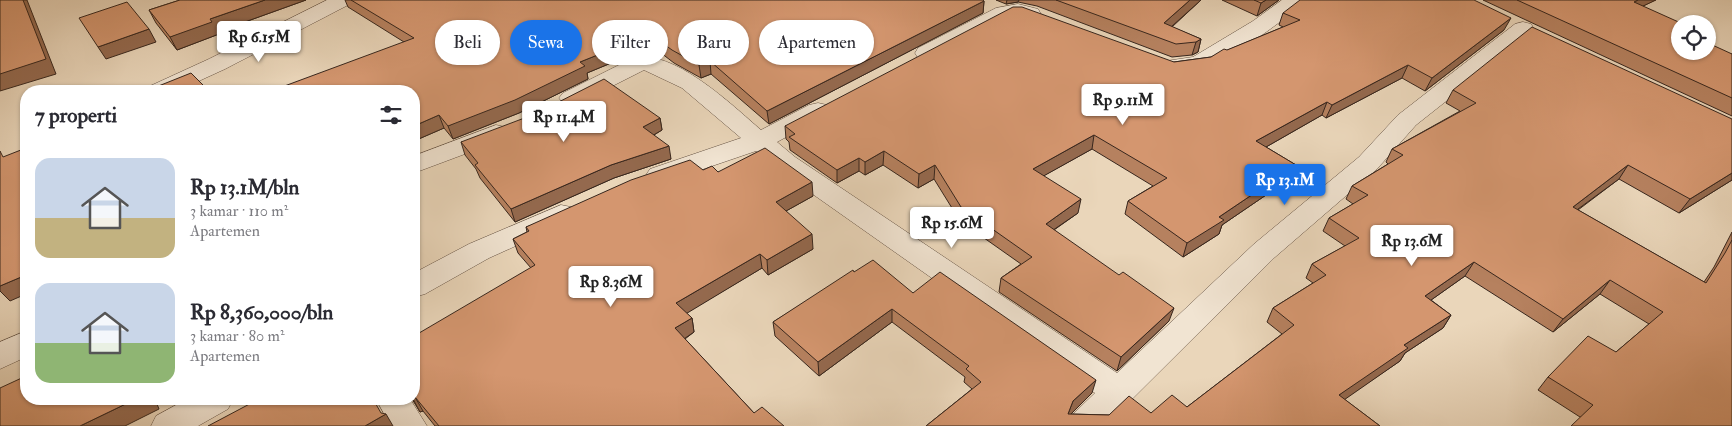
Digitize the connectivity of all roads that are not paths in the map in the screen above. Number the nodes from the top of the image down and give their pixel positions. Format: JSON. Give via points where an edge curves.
{"nodes":[{"id":1,"x":343,"y":0,"type":"edge"},
{"id":2,"x":1296,"y":0,"type":"edge"},
{"id":3,"x":982,"y":3,"type":"edge"},
{"id":4,"x":1004,"y":13,"type":"junction"},
{"id":5,"x":1049,"y":22,"type":"edge"},
{"id":6,"x":1523,"y":29,"type":"dead end"},
{"id":7,"x":1154,"y":61,"type":"edge"},
{"id":8,"x":905,"y":64,"type":"edge"},
{"id":9,"x":171,"y":85,"type":"edge"},
{"id":10,"x":837,"y":100,"type":"edge"},
{"id":11,"x":553,"y":107,"type":"edge"},
{"id":12,"x":520,"y":124,"type":"edge"},
{"id":13,"x":759,"y":141,"type":"junction"},
{"id":14,"x":420,"y":163,"type":"edge"},
{"id":15,"x":633,"y":184,"type":"edge"},
{"id":16,"x":587,"y":202,"type":"edge"},
{"id":17,"x":420,"y":283,"type":"edge"},
{"id":18,"x":20,"y":346,"type":"edge"},
{"id":19,"x":0,"y":356,"type":"edge"},
{"id":20,"x":1119,"y":392,"type":"junction"},
{"id":21,"x":205,"y":405,"type":"edge"},
{"id":22,"x":396,"y":405,"type":"edge"},
{"id":23,"x":168,"y":426,"type":"edge"},
{"id":24,"x":410,"y":426,"type":"edge"},
{"id":25,"x":1083,"y":426,"type":"edge"}],
"edges":[{"from":1,"to":9,"type":"street"},
{"from":2,"to":7,"type":"street","via":[[1261,26],[1199,63],[1170,66]]},
{"from":3,"to":4,"type":"street"},
{"from":4,"to":5,"type":"street","via":[[1018,10]]},
{"from":4,"to":8,"type":"street"},
{"from":6,"to":20,"type":"street","via":[[1407,120],[1368,162],[1264,251]]},
{"from":10,"to":13,"type":"street"},
{"from":11,"to":13,"type":"street","via":[[641,63],[654,65],[690,83]]},
{"from":12,"to":14,"type":"street"},
{"from":13,"to":15,"type":"street"},
{"from":13,"to":20,"type":"street","via":[[786,163]]},
{"from":16,"to":17,"type":"street","via":[[479,251]]},
{"from":18,"to":19,"type":"street"},
{"from":20,"to":25,"type":"street"},
{"from":21,"to":23,"type":"street"},
{"from":22,"to":24,"type":"street"}]}
